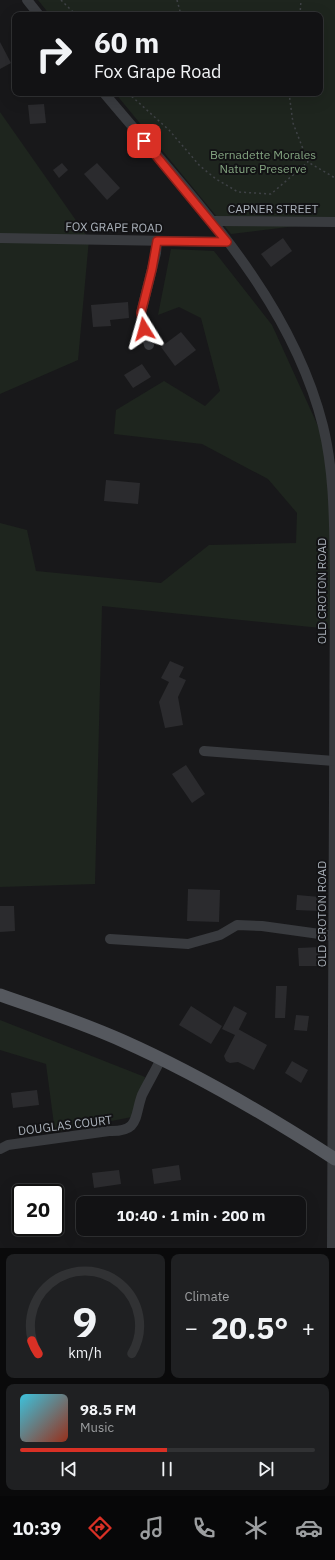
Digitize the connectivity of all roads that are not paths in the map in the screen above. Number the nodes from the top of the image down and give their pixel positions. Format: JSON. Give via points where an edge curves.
{"nodes":[{"id":1,"x":27,"y":0,"type":"edge"},
{"id":2,"x":37,"y":12,"type":"edge"},
{"id":3,"x":107,"y":96,"type":"edge"},
{"id":4,"x":211,"y":221,"type":"junction"},
{"id":5,"x":335,"y":222,"type":"edge"},
{"id":6,"x":0,"y":238,"type":"edge"},
{"id":7,"x":157,"y":241,"type":"junction"},
{"id":8,"x":227,"y":242,"type":"junction"},
{"id":9,"x":149,"y":345,"type":"dead end"},
{"id":10,"x":204,"y":751,"type":"dead end"},
{"id":11,"x":334,"y":761,"type":"edge"},
{"id":12,"x":334,"y":936,"type":"junction"},
{"id":13,"x":110,"y":939,"type":"dead end"},
{"id":14,"x":0,"y":995,"type":"edge"},
{"id":15,"x":161,"y":1059,"type":"junction"},
{"id":16,"x":0,"y":1149,"type":"edge"},
{"id":17,"x":334,"y":1159,"type":"edge"},
{"id":18,"x":332,"y":1248,"type":"edge"}],
"edges":[{"from":1,"to":2,"type":"street"},
{"from":3,"to":4,"type":"street","name":"OLD CROTON ROAD"},
{"from":4,"to":5,"type":"street","name":"CAPNER STREET"},
{"from":4,"to":8,"type":"street","name":"OLD CROTON ROAD"},
{"from":6,"to":7,"type":"street","name":"FOX GRAPE ROAD"},
{"from":7,"to":8,"type":"street","name":"FOX GRAPE ROAD"},
{"from":7,"to":9,"type":"street","via":[[141,313]]},
{"from":8,"to":11,"type":"street","name":"OLD CROTON ROAD","via":[[271,304],[293,343],[315,398],[323,427],[331,479],[333,517]]},
{"from":10,"to":11,"type":"street"},
{"from":11,"to":12,"type":"street","name":"OLD CROTON ROAD"},
{"from":12,"to":13,"type":"street","via":[[237,925],[220,935],[188,944]]},
{"from":12,"to":17,"type":"street","name":"OLD CROTON ROAD"},
{"from":14,"to":15,"type":"main road","via":[[87,1026]]},
{"from":15,"to":16,"type":"street","name":"DOUGLAS COURT","via":[[142,1097],[137,1117],[131,1126],[123,1131],[109,1130],[8,1145]]},
{"from":15,"to":17,"type":"main road","via":[[245,1103]]},
{"from":17,"to":18,"type":"street","name":"OLD CROTON ROAD"}]}
